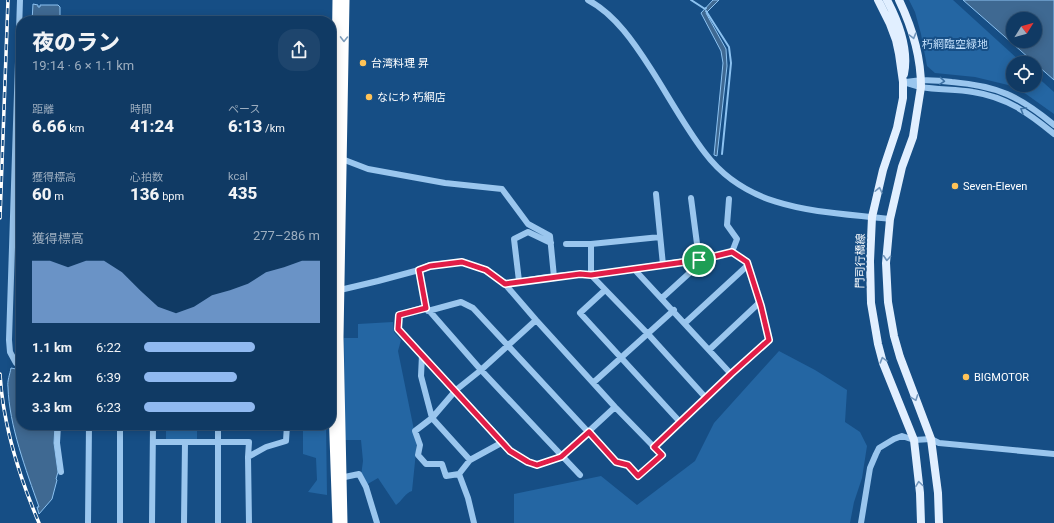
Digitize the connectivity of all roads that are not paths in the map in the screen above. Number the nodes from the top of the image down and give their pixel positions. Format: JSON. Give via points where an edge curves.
{"nodes":[{"id":1,"x":20,"y":0,"type":"edge"},
{"id":2,"x":337,"y":0,"type":"edge"},
{"id":3,"x":345,"y":0,"type":"edge"},
{"id":4,"x":588,"y":0,"type":"edge"},
{"id":5,"x":878,"y":0,"type":"edge"},
{"id":6,"x":887,"y":0,"type":"edge"},
{"id":7,"x":899,"y":0,"type":"edge"},
{"id":8,"x":19,"y":16,"type":"edge"},
{"id":9,"x":903,"y":82,"type":"junction"},
{"id":10,"x":921,"y":83,"type":"junction"},
{"id":11,"x":16,"y":124,"type":"edge"},
{"id":12,"x":1054,"y":125,"type":"edge"},
{"id":13,"x":336,"y":127,"type":"edge"},
{"id":14,"x":1054,"y":134,"type":"edge"},
{"id":15,"x":342,"y":159,"type":"junction"},
{"id":16,"x":656,"y":194,"type":"dead end"},
{"id":17,"x":692,"y":198,"type":"dead end"},
{"id":18,"x":730,"y":199,"type":"dead end"},
{"id":19,"x":872,"y":217,"type":"junction"},
{"id":20,"x":890,"y":219,"type":"junction"},
{"id":21,"x":660,"y":237,"type":"junction"},
{"id":22,"x":551,"y":243,"type":"junction"},
{"id":23,"x":566,"y":244,"type":"dead end"},
{"id":24,"x":591,"y":244,"type":"junction"},
{"id":25,"x":732,"y":252,"type":"junction"},
{"id":26,"x":699,"y":260,"type":"junction"},
{"id":27,"x":662,"y":265,"type":"junction"},
{"id":28,"x":748,"y":265,"type":"junction"},
{"id":29,"x":634,"y":269,"type":"junction"},
{"id":30,"x":419,"y":270,"type":"junction"},
{"id":31,"x":591,"y":275,"type":"junction"},
{"id":32,"x":554,"y":277,"type":"junction"},
{"id":33,"x":520,"y":282,"type":"junction"},
{"id":34,"x":505,"y":284,"type":"junction"},
{"id":35,"x":340,"y":290,"type":"junction"},
{"id":36,"x":605,"y":290,"type":"junction"},
{"id":37,"x":662,"y":298,"type":"junction"},
{"id":38,"x":760,"y":302,"type":"junction"},
{"id":39,"x":427,"y":309,"type":"junction"},
{"id":40,"x":674,"y":310,"type":"junction"},
{"id":41,"x":536,"y":320,"type":"junction"},
{"id":42,"x":685,"y":323,"type":"junction"},
{"id":43,"x":648,"y":334,"type":"junction"},
{"id":44,"x":509,"y":345,"type":"junction"},
{"id":45,"x":336,"y":350,"type":"edge"},
{"id":46,"x":709,"y":350,"type":"junction"},
{"id":47,"x":422,"y":355,"type":"junction"},
{"id":48,"x":622,"y":357,"type":"junction"},
{"id":49,"x":16,"y":363,"type":"edge"},
{"id":50,"x":481,"y":370,"type":"junction"},
{"id":51,"x":731,"y":374,"type":"junction"},
{"id":52,"x":594,"y":382,"type":"junction"},
{"id":53,"x":456,"y":390,"type":"junction"},
{"id":54,"x":706,"y":398,"type":"junction"},
{"id":55,"x":615,"y":406,"type":"junction"},
{"id":56,"x":432,"y":418,"type":"junction"},
{"id":57,"x":680,"y":422,"type":"junction"},
{"id":58,"x":57,"y":430,"type":"edge"},
{"id":59,"x":89,"y":430,"type":"edge"},
{"id":60,"x":120,"y":430,"type":"edge"},
{"id":61,"x":153,"y":430,"type":"edge"},
{"id":62,"x":218,"y":430,"type":"edge"},
{"id":63,"x":287,"y":430,"type":"edge"},
{"id":64,"x":336,"y":430,"type":"edge"},
{"id":65,"x":589,"y":432,"type":"junction"},
{"id":66,"x":931,"y":439,"type":"junction"},
{"id":67,"x":914,"y":440,"type":"junction"},
{"id":68,"x":153,"y":442,"type":"junction"},
{"id":69,"x":185,"y":442,"type":"junction"},
{"id":70,"x":218,"y":442,"type":"junction"},
{"id":71,"x":503,"y":442,"type":"junction"},
{"id":72,"x":654,"y":447,"type":"junction"},
{"id":73,"x":1054,"y":454,"type":"edge"},
{"id":74,"x":248,"y":457,"type":"junction"},
{"id":75,"x":561,"y":457,"type":"junction"},
{"id":76,"x":470,"y":460,"type":"junction"},
{"id":77,"x":61,"y":472,"type":"dead end"},
{"id":78,"x":459,"y":474,"type":"junction"},
{"id":79,"x":580,"y":475,"type":"dead end"},
{"id":80,"x":338,"y":479,"type":"junction"},
{"id":81,"x":88,"y":523,"type":"edge"},
{"id":82,"x":120,"y":523,"type":"edge"},
{"id":83,"x":152,"y":523,"type":"edge"},
{"id":84,"x":184,"y":523,"type":"edge"},
{"id":85,"x":218,"y":523,"type":"edge"},
{"id":86,"x":249,"y":523,"type":"edge"},
{"id":87,"x":336,"y":523,"type":"edge"},
{"id":88,"x":343,"y":523,"type":"edge"},
{"id":89,"x":377,"y":523,"type":"edge"},
{"id":90,"x":474,"y":523,"type":"edge"},
{"id":91,"x":861,"y":523,"type":"edge"},
{"id":92,"x":921,"y":523,"type":"edge"},
{"id":93,"x":939,"y":523,"type":"edge"}],
"edges":[{"from":1,"to":8,"type":"street"},
{"from":2,"to":13,"type":"highway"},
{"from":3,"to":15,"type":"highway","one_way":true},
{"from":4,"to":19,"type":"street","via":[[615,21],[632,40],[706,154],[724,174],[753,194],[780,204],[814,211]]},
{"from":5,"to":9,"type":"main road","name":"門司行橋線","via":[[896,40]]},
{"from":6,"to":9,"type":"main road","via":[[904,46],[906,62]]},
{"from":7,"to":10,"type":"main road","one_way":true,"via":[[914,37]]},
{"from":9,"to":10,"type":"street"},
{"from":19,"to":9,"type":"main road","name":"門司行橋線","one_way":true,"via":[[883,170],[897,128],[903,98]]},
{"from":10,"to":12,"type":"street","one_way":true,"via":[[989,87],[1018,98]]},
{"from":14,"to":10,"type":"street","one_way":true,"via":[[1031,115],[1002,100],[988,95]]},
{"from":10,"to":20,"type":"main road","via":[[913,137],[902,166]]},
{"from":11,"to":49,"type":"street","via":[[9,340],[10,352]]},
{"from":15,"to":22,"type":"street","via":[[368,169],[446,183],[502,189],[528,224],[550,236]]},
{"from":15,"to":35,"type":"highway"},
{"from":16,"to":21,"type":"street"},
{"from":17,"to":26,"type":"street"},
{"from":18,"to":25,"type":"street","via":[[727,225],[737,239]]},
{"from":19,"to":20,"type":"street"},
{"from":67,"to":19,"type":"main road","name":"門司行橋線","one_way":true,"via":[[883,364],[878,344],[871,303]]},
{"from":20,"to":66,"type":"main road","one_way":true,"via":[[886,263],[888,302],[893,330],[900,357]]},
{"from":21,"to":24,"type":"street"},
{"from":21,"to":27,"type":"street"},
{"from":22,"to":32,"type":"street"},
{"from":22,"to":33,"type":"street","via":[[528,232],[514,239]]},
{"from":23,"to":24,"type":"street"},
{"from":24,"to":31,"type":"street"},
{"from":25,"to":26,"type":"street"},
{"from":25,"to":28,"type":"street"},
{"from":26,"to":27,"type":"street"},
{"from":26,"to":37,"type":"street","via":[[696,267]]},
{"from":27,"to":29,"type":"street"},
{"from":28,"to":38,"type":"street"},
{"from":28,"to":42,"type":"street"},
{"from":29,"to":31,"type":"street"},
{"from":29,"to":37,"type":"street"},
{"from":30,"to":34,"type":"street","via":[[462,262],[486,270]]},
{"from":30,"to":35,"type":"street"},
{"from":30,"to":39,"type":"street"},
{"from":31,"to":32,"type":"street"},
{"from":31,"to":36,"type":"street"},
{"from":32,"to":33,"type":"street"},
{"from":33,"to":34,"type":"street"},
{"from":34,"to":41,"type":"street"},
{"from":35,"to":45,"type":"highway"},
{"from":36,"to":43,"type":"street"},
{"from":36,"to":48,"type":"street","via":[[580,313]]},
{"from":37,"to":40,"type":"street"},
{"from":38,"to":46,"type":"street"},
{"from":38,"to":51,"type":"street","via":[[769,340]]},
{"from":39,"to":44,"type":"street","via":[[461,302],[473,308]]},
{"from":39,"to":47,"type":"street","via":[[399,315],[398,329]]},
{"from":39,"to":50,"type":"street"},
{"from":40,"to":42,"type":"street"},
{"from":40,"to":43,"type":"street"},
{"from":41,"to":44,"type":"street"},
{"from":41,"to":52,"type":"street"},
{"from":42,"to":46,"type":"street"},
{"from":43,"to":48,"type":"street"},
{"from":43,"to":54,"type":"street"},
{"from":44,"to":50,"type":"street"},
{"from":44,"to":65,"type":"street"},
{"from":46,"to":51,"type":"street"},
{"from":47,"to":53,"type":"street"},
{"from":47,"to":56,"type":"street","via":[[421,376]]},
{"from":48,"to":52,"type":"street"},
{"from":48,"to":57,"type":"street"},
{"from":50,"to":53,"type":"street"},
{"from":50,"to":75,"type":"street"},
{"from":51,"to":54,"type":"street"},
{"from":52,"to":55,"type":"street"},
{"from":53,"to":56,"type":"street"},
{"from":53,"to":71,"type":"street"},
{"from":54,"to":57,"type":"street"},
{"from":55,"to":65,"type":"street"},
{"from":55,"to":72,"type":"street"},
{"from":56,"to":76,"type":"street"},
{"from":56,"to":78,"type":"street","via":[[415,431],[420,445],[418,455],[426,464],[442,464],[446,476]]},
{"from":57,"to":72,"type":"street"},
{"from":58,"to":77,"type":"street","via":[[56,443]]},
{"from":59,"to":81,"type":"street"},
{"from":60,"to":82,"type":"street"},
{"from":61,"to":68,"type":"street"},
{"from":62,"to":70,"type":"street"},
{"from":63,"to":74,"type":"street","via":[[286,441],[266,447]]},
{"from":64,"to":80,"type":"highway"},
{"from":65,"to":72,"type":"street","via":[[616,462],[628,465],[638,476],[662,455]]},
{"from":65,"to":75,"type":"street"},
{"from":66,"to":67,"type":"street"},
{"from":66,"to":73,"type":"street","via":[[939,443]]},
{"from":66,"to":93,"type":"main road"},
{"from":67,"to":91,"type":"street","via":[[902,436],[880,448],[876,454],[870,468]]},
{"from":92,"to":67,"type":"main road","name":"門司行橋線","one_way":true},
{"from":68,"to":69,"type":"street"},
{"from":68,"to":83,"type":"street"},
{"from":69,"to":70,"type":"street"},
{"from":69,"to":84,"type":"street"},
{"from":70,"to":74,"type":"street","via":[[249,442]]},
{"from":70,"to":85,"type":"street"},
{"from":71,"to":75,"type":"street","via":[[510,451],[537,465]]},
{"from":71,"to":76,"type":"street"},
{"from":74,"to":86,"type":"street"},
{"from":75,"to":79,"type":"street"},
{"from":76,"to":78,"type":"street"},
{"from":78,"to":90,"type":"street"},
{"from":80,"to":87,"type":"highway"},
{"from":80,"to":88,"type":"highway"},
{"from":80,"to":89,"type":"street","via":[[359,474],[366,487]]}]}
